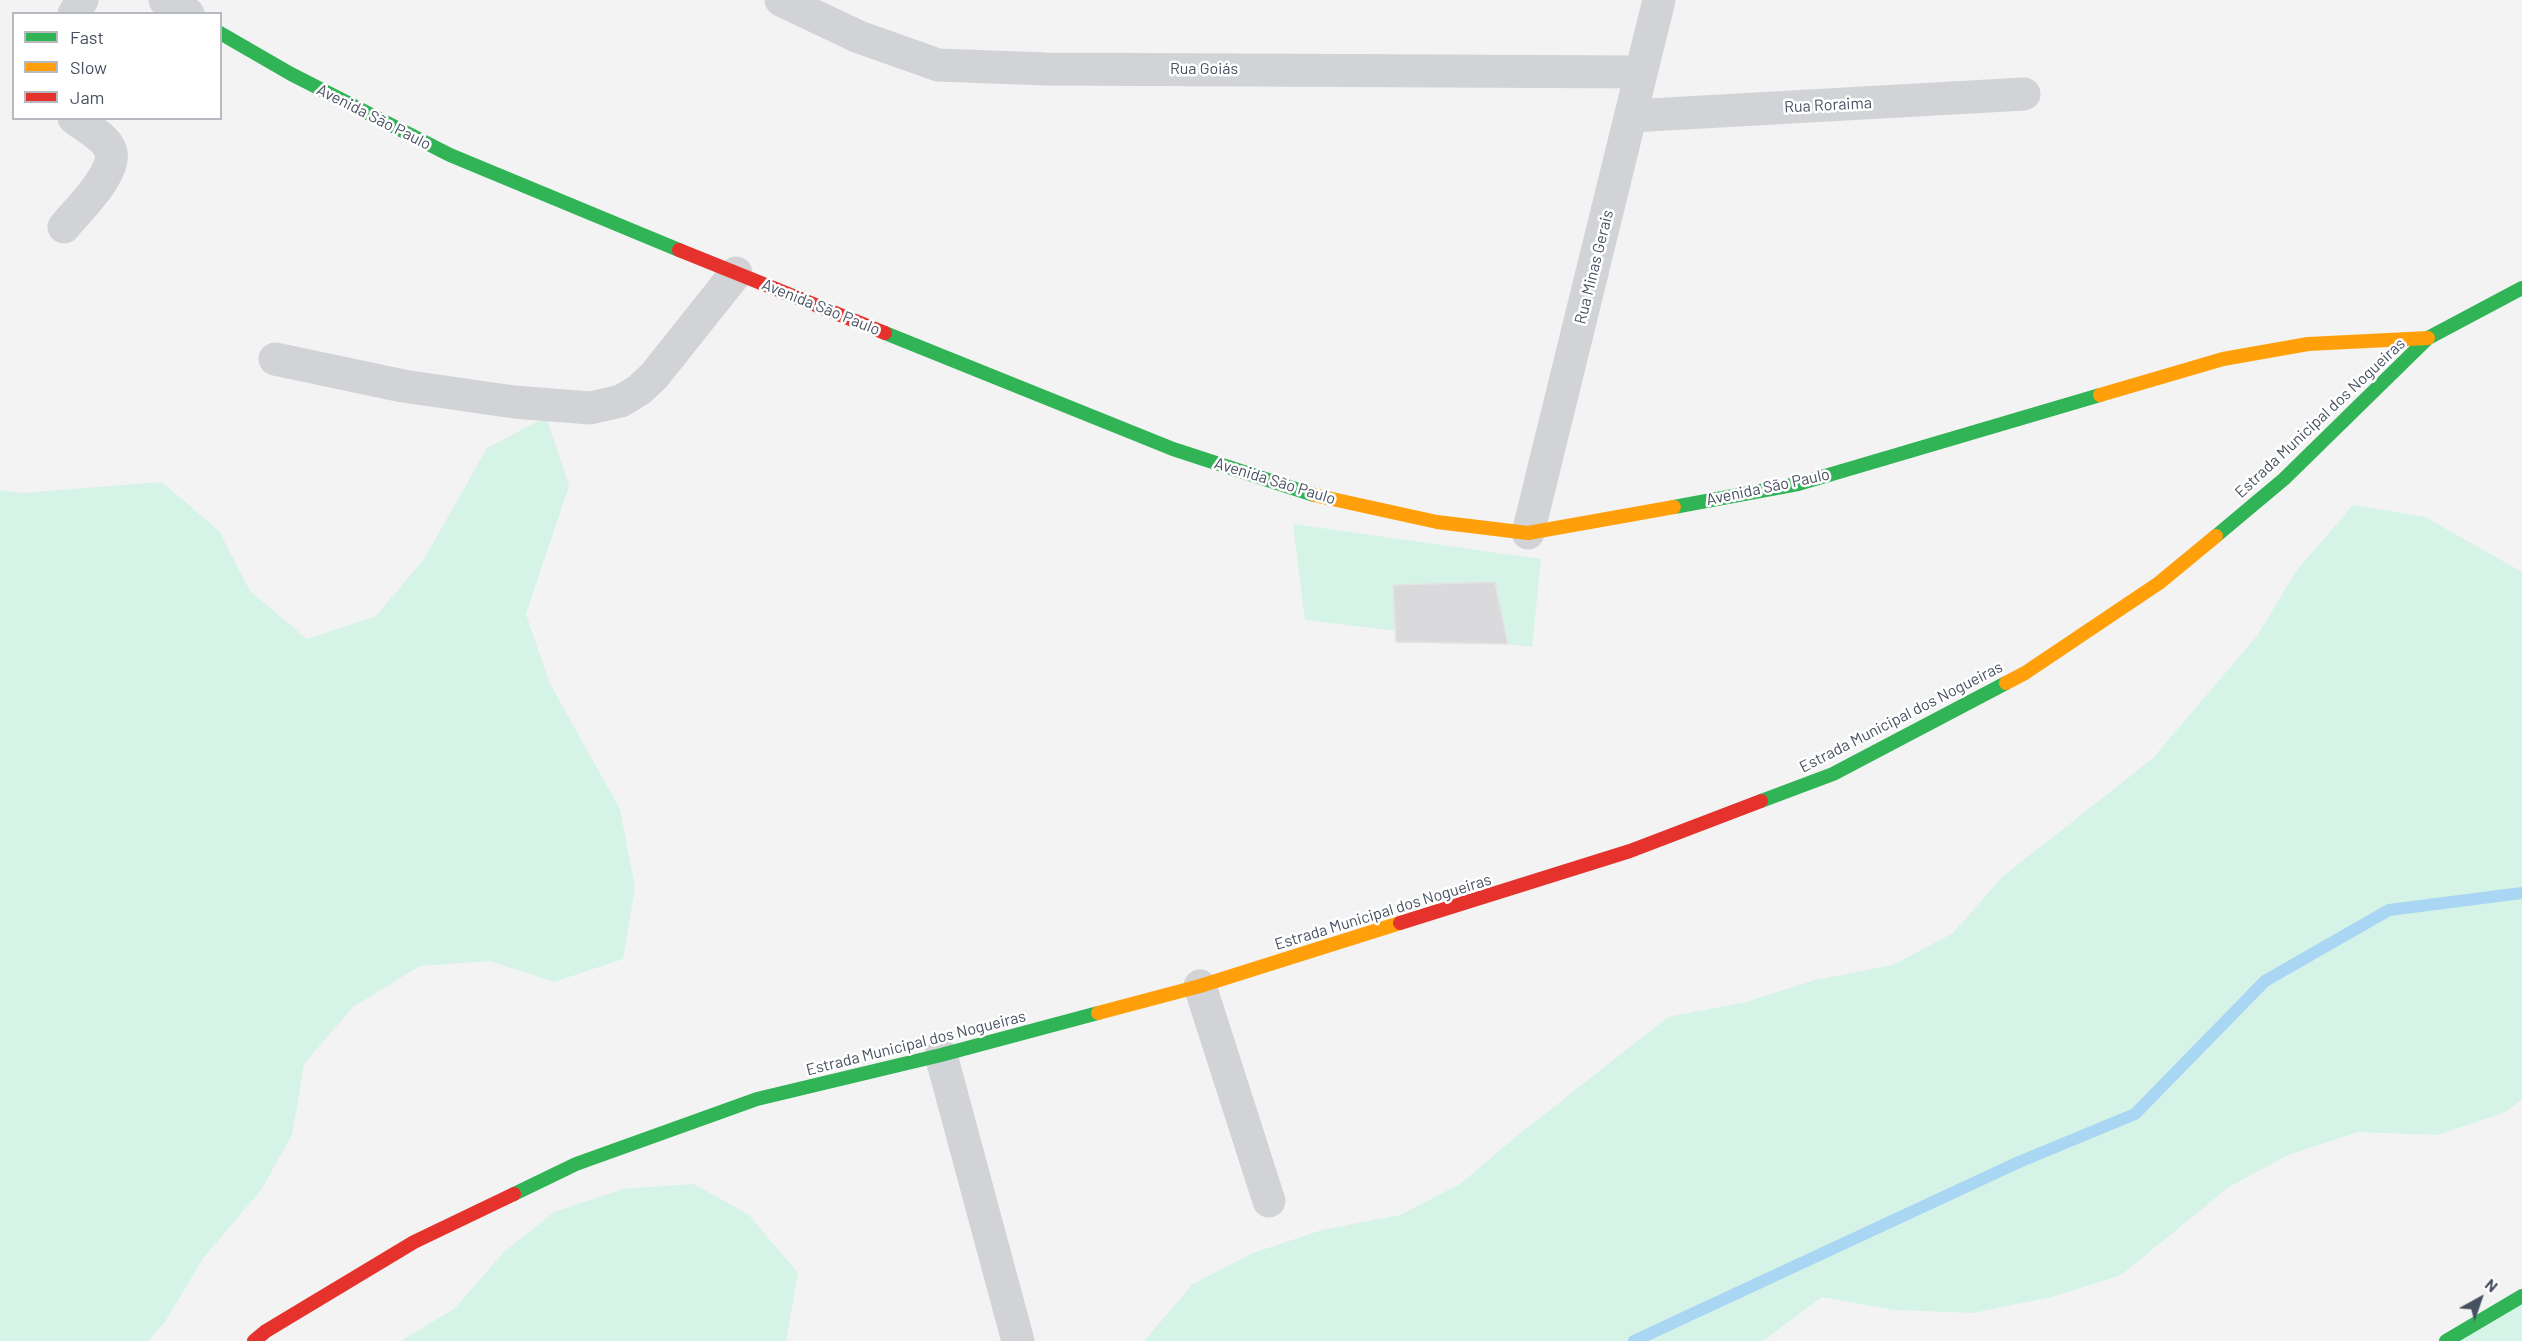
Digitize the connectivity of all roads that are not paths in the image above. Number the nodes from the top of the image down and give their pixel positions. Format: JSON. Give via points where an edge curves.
{"nodes":[{"id":1,"x":165,"y":0,"type":"edge"},
{"id":2,"x":781,"y":0,"type":"edge"},
{"id":3,"x":1659,"y":0,"type":"edge"},
{"id":4,"x":185,"y":12,"type":"edge"},
{"id":5,"x":222,"y":34,"type":"edge"},
{"id":6,"x":1641,"y":72,"type":"junction"},
{"id":7,"x":2024,"y":94,"type":"dead end"},
{"id":8,"x":1631,"y":116,"type":"junction"},
{"id":9,"x":77,"y":120,"type":"edge"},
{"id":10,"x":64,"y":227,"type":"dead end"},
{"id":11,"x":736,"y":273,"type":"junction"},
{"id":12,"x":2522,"y":288,"type":"edge"},
{"id":13,"x":2428,"y":338,"type":"junction"},
{"id":14,"x":275,"y":359,"type":"dead end"},
{"id":15,"x":1528,"y":533,"type":"junction"},
{"id":16,"x":1200,"y":986,"type":"junction"},
{"id":17,"x":941,"y":1055,"type":"junction"},
{"id":18,"x":1269,"y":1201,"type":"dead end"},
{"id":19,"x":2522,"y":1296,"type":"edge"},
{"id":20,"x":255,"y":1341,"type":"edge"},
{"id":21,"x":1018,"y":1341,"type":"edge"},
{"id":22,"x":2445,"y":1341,"type":"edge"}],
"edges":[{"from":1,"to":4,"type":"street"},
{"from":2,"to":6,"type":"street","name":"Rua Goiás","via":[[859,37],[938,65]]},
{"from":3,"to":6,"type":"street","name":"Rua Minas Gerais"},
{"from":5,"to":11,"type":"street","name":"Avenida São Paulo","via":[[450,155]]},
{"from":6,"to":8,"type":"street","name":"Rua Minas Gerais"},
{"from":7,"to":8,"type":"street","name":"Rua Roraima"},
{"from":8,"to":15,"type":"street","name":"Rua Minas Gerais"},
{"from":9,"to":10,"type":"street","via":[[104,141],[111,150],[112,161],[107,174]]},
{"from":11,"to":14,"type":"street","via":[[639,390],[621,401],[590,408],[403,386]]},
{"from":11,"to":15,"type":"street","name":"Avenida São Paulo","via":[[1173,449],[1296,490],[1437,522]]},
{"from":12,"to":13,"type":"street"},
{"from":13,"to":15,"type":"street","name":"Avenida São Paulo","via":[[2308,344],[2223,359],[1798,484]]},
{"from":13,"to":16,"type":"street","name":"Estrada Municipal dos Nogueiras","via":[[2284,479],[2168,576],[2025,673],[1833,774],[1630,851]]},
{"from":16,"to":17,"type":"street","name":"Estrada Municipal dos Nogueiras"},
{"from":16,"to":18,"type":"street"},
{"from":17,"to":20,"type":"street","name":"Estrada Municipal dos Nogueiras","via":[[757,1099],[576,1164],[414,1242]]},
{"from":17,"to":21,"type":"street"},
{"from":19,"to":22,"type":"street"}]}
